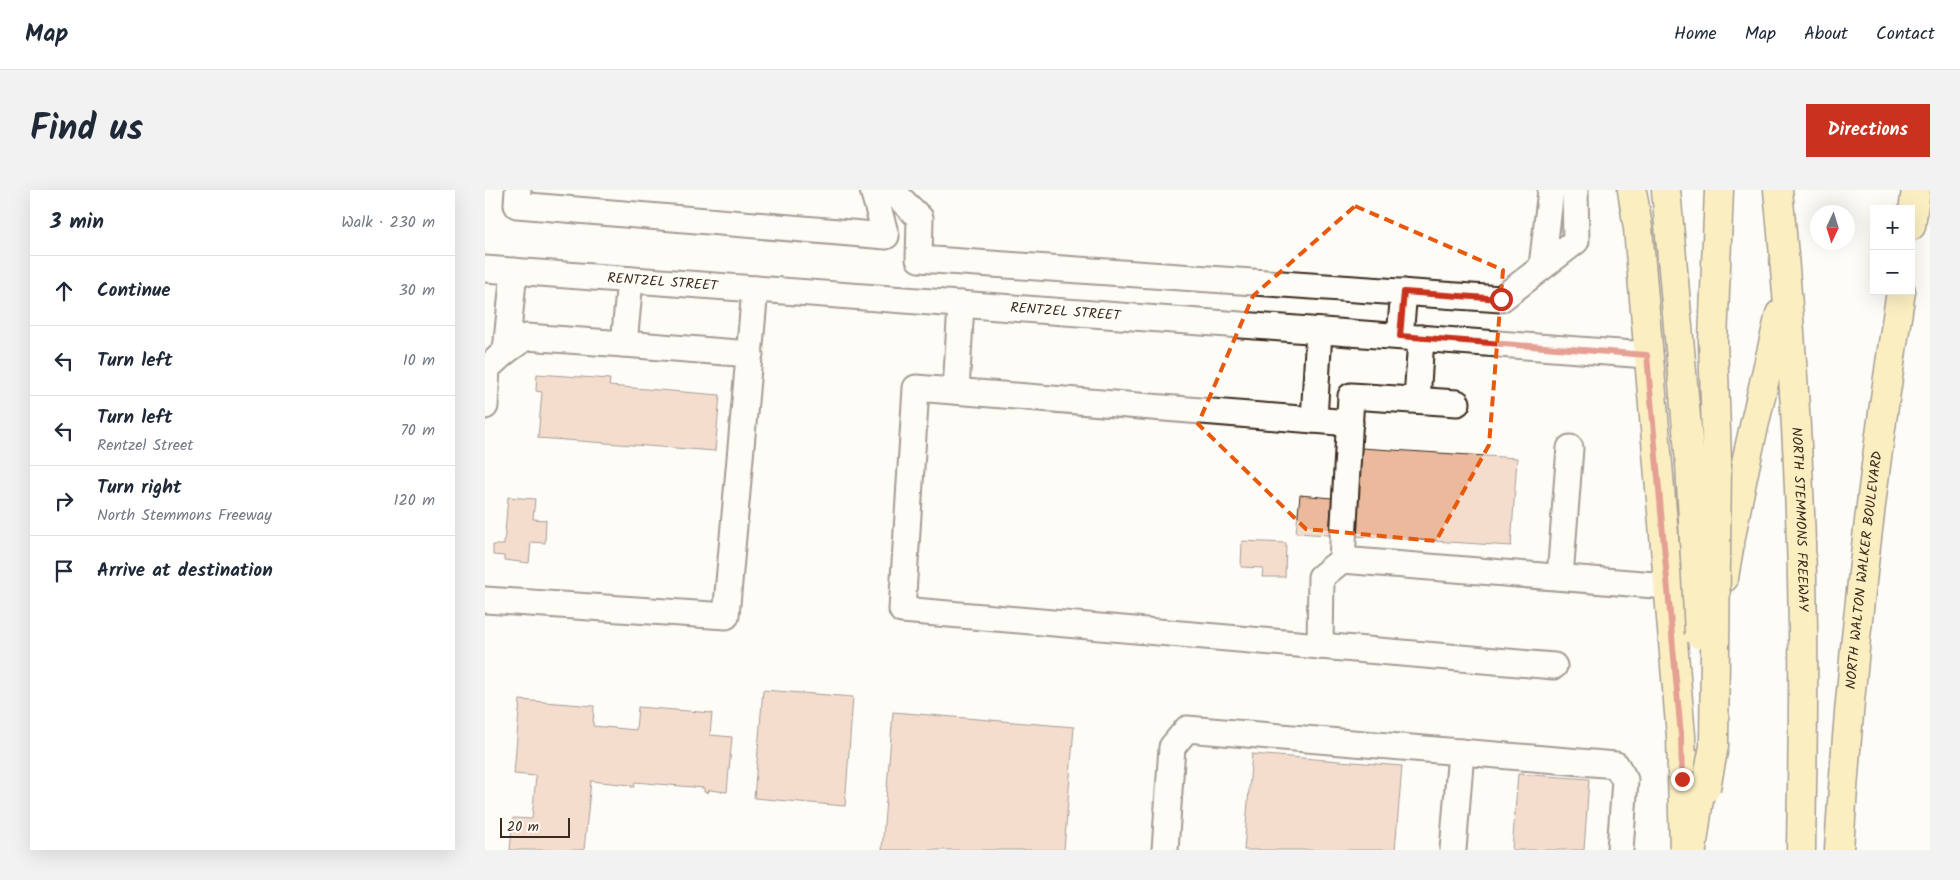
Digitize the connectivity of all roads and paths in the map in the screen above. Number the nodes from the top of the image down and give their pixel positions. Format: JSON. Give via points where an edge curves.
{"nodes":[{"id":1,"x":518,"y":190,"type":"edge"},
{"id":2,"x":873,"y":190,"type":"edge"},
{"id":3,"x":891,"y":190,"type":"edge"},
{"id":4,"x":1551,"y":190,"type":"edge"},
{"id":5,"x":1575,"y":190,"type":"edge"},
{"id":6,"x":1633,"y":190,"type":"edge"},
{"id":7,"x":1665,"y":190,"type":"edge"},
{"id":8,"x":1719,"y":190,"type":"edge"},
{"id":9,"x":1777,"y":190,"type":"edge"},
{"id":10,"x":1917,"y":190,"type":"edge"},
{"id":11,"x":1914,"y":205,"type":"edge"},
{"id":12,"x":919,"y":259,"type":"junction"},
{"id":13,"x":1542,"y":266,"type":"junction"},
{"id":14,"x":485,"y":269,"type":"edge"},
{"id":15,"x":515,"y":271,"type":"junction"},
{"id":16,"x":630,"y":280,"type":"junction"},
{"id":17,"x":1787,"y":286,"type":"junction"},
{"id":18,"x":755,"y":289,"type":"junction"},
{"id":19,"x":1404,"y":292,"type":"junction"},
{"id":20,"x":1900,"y":295,"type":"edge"},
{"id":21,"x":917,"y":301,"type":"junction"},
{"id":22,"x":961,"y":304,"type":"junction"},
{"id":23,"x":1319,"y":331,"type":"junction"},
{"id":24,"x":1411,"y":337,"type":"junction"},
{"id":25,"x":624,"y":344,"type":"junction"},
{"id":26,"x":506,"y":351,"type":"junction"},
{"id":27,"x":750,"y":354,"type":"junction"},
{"id":28,"x":1647,"y":355,"type":"junction"},
{"id":29,"x":486,"y":368,"type":"edge"},
{"id":30,"x":956,"y":391,"type":"junction"},
{"id":31,"x":1417,"y":400,"type":"junction"},
{"id":32,"x":1457,"y":403,"type":"dead end"},
{"id":33,"x":485,"y":406,"type":"edge"},
{"id":34,"x":1314,"y":420,"type":"junction"},
{"id":35,"x":1350,"y":423,"type":"junction"},
{"id":36,"x":1570,"y":448,"type":"dead end"},
{"id":37,"x":1342,"y":560,"type":"junction"},
{"id":38,"x":1560,"y":577,"type":"junction"},
{"id":39,"x":1667,"y":586,"type":"junction"},
{"id":40,"x":485,"y":600,"type":"edge"},
{"id":41,"x":1320,"y":646,"type":"junction"},
{"id":42,"x":1554,"y":666,"type":"dead end"},
{"id":43,"x":1461,"y":752,"type":"junction"},
{"id":44,"x":1706,"y":788,"type":"junction"},
{"id":45,"x":1165,"y":850,"type":"edge"},
{"id":46,"x":1453,"y":850,"type":"edge"},
{"id":47,"x":1620,"y":850,"type":"edge"},
{"id":48,"x":1684,"y":850,"type":"edge"},
{"id":49,"x":1693,"y":850,"type":"edge"},
{"id":50,"x":1706,"y":850,"type":"edge"},
{"id":51,"x":1801,"y":850,"type":"edge"},
{"id":52,"x":1839,"y":850,"type":"edge"}],
"edges":[{"from":1,"to":2,"type":"street","via":[[517,205],[885,236]]},
{"from":3,"to":12,"type":"street","via":[[920,218]]},
{"from":4,"to":13,"type":"street"},
{"from":5,"to":13,"type":"street","via":[[1576,241]]},
{"from":6,"to":28,"type":"main road"},
{"from":7,"to":44,"type":"main road","bridge":true,"via":[[1690,463]]},
{"from":8,"to":44,"type":"main road","bridge":true,"via":[[1713,341],[1717,462],[1714,746]]},
{"from":9,"to":17,"type":"main road","name":"NORTH STEMMONS FREEWAY"},
{"from":10,"to":11,"type":"main road"},
{"from":12,"to":19,"type":"street"},
{"from":12,"to":21,"type":"street"},
{"from":13,"to":19,"type":"street","via":[[1501,299]]},
{"from":14,"to":15,"type":"street","name":"RENTZEL STREET"},
{"from":15,"to":16,"type":"street","name":"RENTZEL STREET"},
{"from":15,"to":26,"type":"street"},
{"from":16,"to":18,"type":"street","name":"RENTZEL STREET"},
{"from":16,"to":25,"type":"street"},
{"from":17,"to":49,"type":"main road","via":[[1731,533],[1717,625]]},
{"from":17,"to":51,"type":"main road","name":"NORTH STEMMONS FREEWAY","via":[[1798,457],[1803,629]]},
{"from":18,"to":21,"type":"street","name":"RENTZEL STREET"},
{"from":18,"to":27,"type":"street"},
{"from":19,"to":24,"type":"street"},
{"from":20,"to":52,"type":"main road","name":"NORTH WALTON WALKER BOULEVARD","via":[[1869,529]]},
{"from":21,"to":22,"type":"street","name":"RENTZEL STREET"},
{"from":22,"to":23,"type":"street","name":"RENTZEL STREET"},
{"from":22,"to":30,"type":"street"},
{"from":23,"to":24,"type":"street","name":"RENTZEL STREET"},
{"from":23,"to":34,"type":"street"},
{"from":24,"to":28,"type":"street","name":"RENTZEL STREET"},
{"from":24,"to":31,"type":"street"},
{"from":25,"to":26,"type":"street","via":[[526,337]]},
{"from":25,"to":27,"type":"street"},
{"from":26,"to":29,"type":"street"},
{"from":27,"to":40,"type":"street","via":[[726,616]]},
{"from":28,"to":39,"type":"main road"},
{"from":29,"to":33,"type":"street"},
{"from":30,"to":34,"type":"street"},
{"from":30,"to":41,"type":"street","via":[[916,388],[902,610]]},
{"from":31,"to":32,"type":"street"},
{"from":31,"to":35,"type":"street","via":[[1351,396]]},
{"from":34,"to":35,"type":"street"},
{"from":35,"to":37,"type":"street"},
{"from":36,"to":38,"type":"street"},
{"from":37,"to":38,"type":"street"},
{"from":37,"to":41,"type":"street","via":[[1321,576]]},
{"from":38,"to":39,"type":"street"},
{"from":39,"to":48,"type":"main road","via":[[1681,736]]},
{"from":41,"to":42,"type":"street"},
{"from":43,"to":45,"type":"street","via":[[1187,729],[1172,747]]},
{"from":43,"to":46,"type":"street"},
{"from":43,"to":47,"type":"street","via":[[1616,765],[1625,780]]},
{"from":44,"to":50,"type":"main road"}]}
